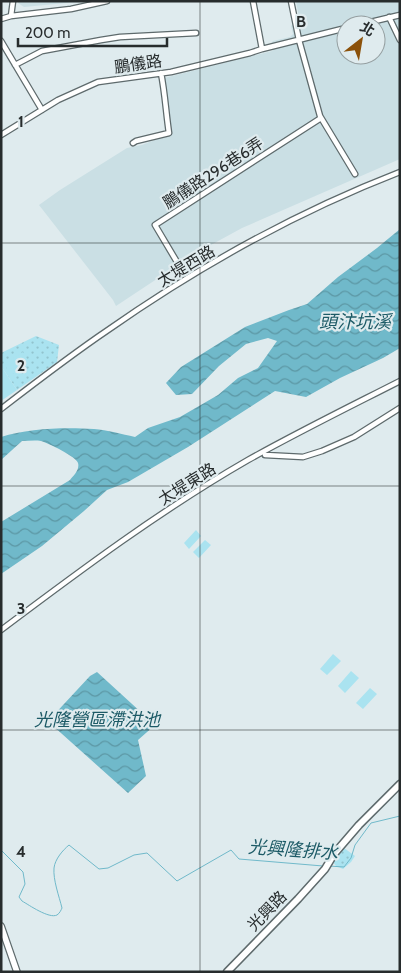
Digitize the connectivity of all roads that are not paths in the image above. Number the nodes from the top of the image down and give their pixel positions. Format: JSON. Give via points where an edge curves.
{"nodes":[{"id":1,"x":13,"y":1,"type":"edge"},
{"id":2,"x":106,"y":1,"type":"edge"},
{"id":3,"x":254,"y":1,"type":"edge"},
{"id":4,"x":291,"y":1,"type":"edge"},
{"id":5,"x":400,"y":15,"type":"edge"},
{"id":6,"x":11,"y":16,"type":"junction"},
{"id":7,"x":389,"y":17,"type":"junction"},
{"id":8,"x":386,"y":18,"type":"edge"},
{"id":9,"x":1,"y":19,"type":"edge"},
{"id":10,"x":336,"y":31,"type":"edge"},
{"id":11,"x":196,"y":33,"type":"dead end"},
{"id":12,"x":299,"y":40,"type":"junction"},
{"id":13,"x":400,"y":40,"type":"edge"},
{"id":14,"x":1,"y":41,"type":"edge"},
{"id":15,"x":262,"y":49,"type":"junction"},
{"id":16,"x":15,"y":65,"type":"junction"},
{"id":17,"x":161,"y":74,"type":"junction"},
{"id":18,"x":42,"y":110,"type":"junction"},
{"id":19,"x":322,"y":118,"type":"junction"},
{"id":20,"x":1,"y":135,"type":"edge"},
{"id":21,"x":133,"y":143,"type":"dead end"},
{"id":22,"x":400,"y":172,"type":"edge"},
{"id":23,"x":355,"y":174,"type":"dead end"},
{"id":24,"x":177,"y":262,"type":"dead end"},
{"id":25,"x":400,"y":381,"type":"edge"},
{"id":26,"x":400,"y":408,"type":"edge"},
{"id":27,"x":1,"y":409,"type":"edge"},
{"id":28,"x":265,"y":455,"type":"dead end"},
{"id":29,"x":1,"y":630,"type":"edge"},
{"id":30,"x":400,"y":784,"type":"edge"},
{"id":31,"x":1,"y":926,"type":"edge"},
{"id":32,"x":17,"y":972,"type":"edge"},
{"id":33,"x":227,"y":972,"type":"edge"}],
"edges":[{"from":1,"to":6,"type":"street"},
{"from":2,"to":6,"type":"street"},
{"from":3,"to":15,"type":"street"},
{"from":4,"to":12,"type":"street"},
{"from":5,"to":7,"type":"street"},
{"from":6,"to":9,"type":"street"},
{"from":7,"to":8,"type":"street"},
{"from":7,"to":13,"type":"street"},
{"from":10,"to":12,"type":"street","name":"鵬儀路"},
{"from":11,"to":16,"type":"street","via":[[101,40],[42,51]]},
{"from":12,"to":15,"type":"street","name":"鵬儀路"},
{"from":12,"to":19,"type":"street"},
{"from":14,"to":16,"type":"street"},
{"from":15,"to":17,"type":"street","name":"鵬儀路"},
{"from":16,"to":18,"type":"street"},
{"from":17,"to":18,"type":"street","name":"鵬儀路","via":[[98,82]]},
{"from":17,"to":21,"type":"street","via":[[169,133]]},
{"from":18,"to":20,"type":"street","name":"鵬儀路"},
{"from":19,"to":23,"type":"street"},
{"from":19,"to":24,"type":"street","name":"鵬儀路296巷6弄","via":[[155,225]]},
{"from":22,"to":27,"type":"street","name":"太堤西路","via":[[286,224],[193,274],[62,362]]},
{"from":25,"to":29,"type":"street","name":"太堤東路","via":[[261,453],[192,496],[135,532]]},
{"from":26,"to":28,"type":"street","via":[[354,437],[322,451],[303,457]]},
{"from":30,"to":33,"type":"main road","name":"光興路","via":[[359,825],[298,899]]},
{"from":31,"to":32,"type":"street"}]}
